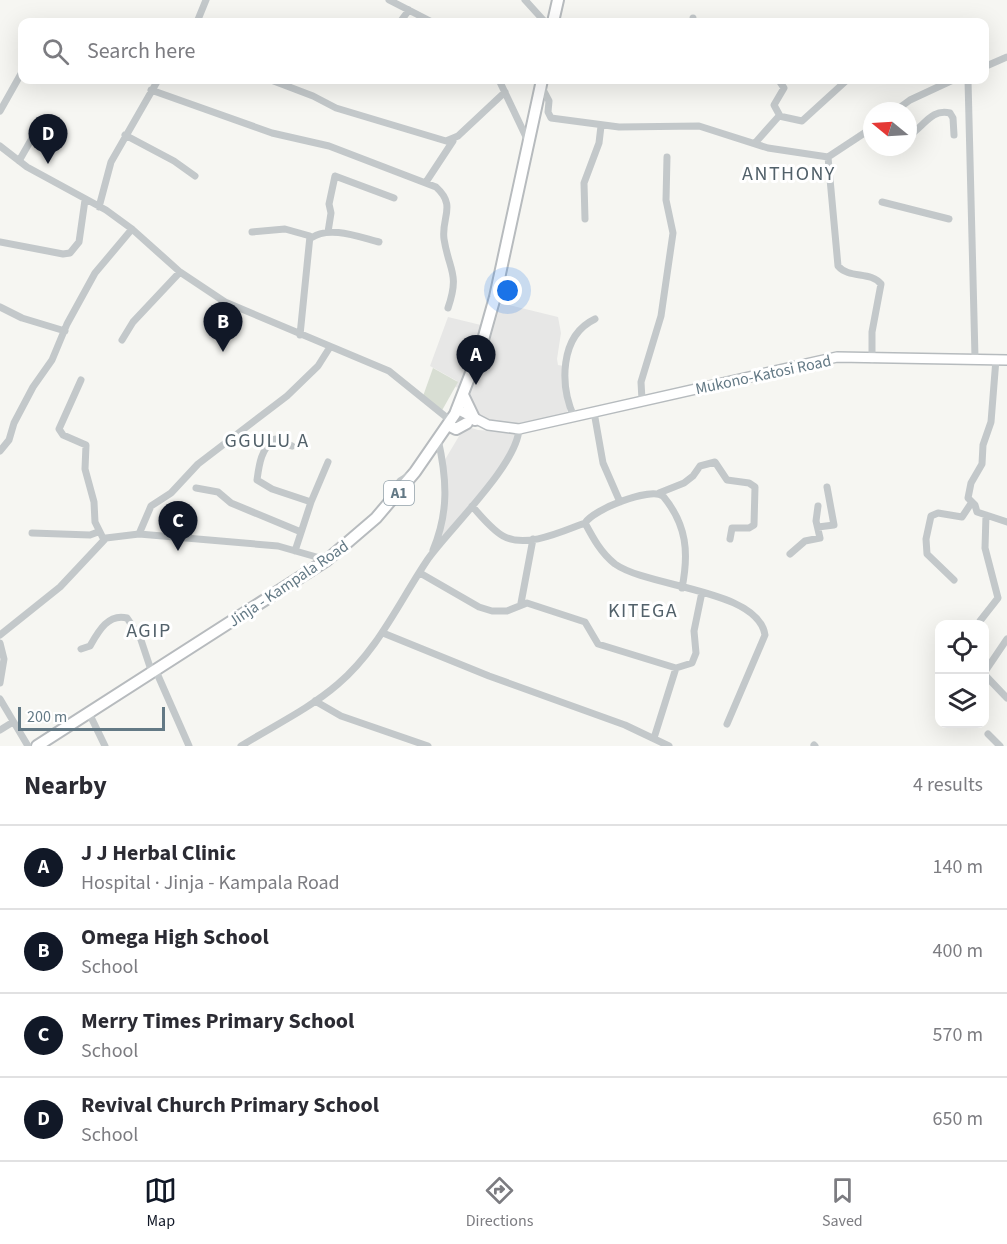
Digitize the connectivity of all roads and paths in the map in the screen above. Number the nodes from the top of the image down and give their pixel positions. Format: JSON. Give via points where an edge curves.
{"nodes":[{"id":1,"x":206,"y":0,"type":"edge"},
{"id":2,"x":389,"y":0,"type":"edge"},
{"id":3,"x":525,"y":0,"type":"edge"},
{"id":4,"x":558,"y":0,"type":"edge"},
{"id":5,"x":409,"y":10,"type":"junction"},
{"id":6,"x":198,"y":18,"type":"edge"},
{"id":7,"x":403,"y":18,"type":"edge"},
{"id":8,"x":424,"y":18,"type":"edge"},
{"id":9,"x":541,"y":18,"type":"edge"},
{"id":10,"x":554,"y":18,"type":"edge"},
{"id":11,"x":1007,"y":57,"type":"edge"},
{"id":12,"x":989,"y":66,"type":"edge"},
{"id":13,"x":18,"y":79,"type":"edge"},
{"id":14,"x":156,"y":84,"type":"edge"},
{"id":15,"x":282,"y":84,"type":"edge"},
{"id":16,"x":501,"y":84,"type":"edge"},
{"id":17,"x":541,"y":84,"type":"edge"},
{"id":18,"x":541,"y":84,"type":"edge"},
{"id":19,"x":781,"y":84,"type":"edge"},
{"id":20,"x":843,"y":84,"type":"edge"},
{"id":21,"x":944,"y":84,"type":"edge"},
{"id":22,"x":968,"y":84,"type":"edge"},
{"id":23,"x":151,"y":90,"type":"junction"},
{"id":24,"x":505,"y":92,"type":"junction"},
{"id":25,"x":907,"y":102,"type":"edge"},
{"id":26,"x":0,"y":111,"type":"edge"},
{"id":27,"x":780,"y":116,"type":"junction"},
{"id":28,"x":44,"y":124,"type":"dead end"},
{"id":29,"x":601,"y":126,"type":"junction"},
{"id":30,"x":917,"y":129,"type":"edge"},
{"id":31,"x":863,"y":134,"type":"edge"},
{"id":32,"x":124,"y":135,"type":"junction"},
{"id":33,"x":954,"y":135,"type":"dead end"},
{"id":34,"x":453,"y":141,"type":"junction"},
{"id":35,"x":528,"y":141,"type":"junction"},
{"id":36,"x":755,"y":143,"type":"junction"},
{"id":37,"x":1,"y":148,"type":"edge"},
{"id":38,"x":667,"y":157,"type":"dead end"},
{"id":39,"x":828,"y":158,"type":"junction"},
{"id":40,"x":19,"y":161,"type":"junction"},
{"id":41,"x":195,"y":176,"type":"dead end"},
{"id":42,"x":426,"y":182,"type":"junction"},
{"id":43,"x":394,"y":198,"type":"dead end"},
{"id":44,"x":85,"y":200,"type":"junction"},
{"id":45,"x":882,"y":202,"type":"dead end"},
{"id":46,"x":99,"y":207,"type":"junction"},
{"id":47,"x":585,"y":219,"type":"dead end"},
{"id":48,"x":949,"y":219,"type":"dead end"},
{"id":49,"x":132,"y":229,"type":"junction"},
{"id":50,"x":252,"y":232,"type":"dead end"},
{"id":51,"x":328,"y":232,"type":"junction"},
{"id":52,"x":311,"y":238,"type":"junction"},
{"id":53,"x":0,"y":242,"type":"edge"},
{"id":54,"x":379,"y":243,"type":"dead end"},
{"id":55,"x":180,"y":272,"type":"junction"},
{"id":56,"x":0,"y":307,"type":"edge"},
{"id":57,"x":448,"y":308,"type":"dead end"},
{"id":58,"x":595,"y":320,"type":"dead end"},
{"id":59,"x":64,"y":331,"type":"junction"},
{"id":60,"x":300,"y":335,"type":"junction"},
{"id":61,"x":122,"y":340,"type":"dead end"},
{"id":62,"x":330,"y":346,"type":"junction"},
{"id":63,"x":975,"y":357,"type":"junction"},
{"id":64,"x":872,"y":359,"type":"junction"},
{"id":65,"x":996,"y":359,"type":"junction"},
{"id":66,"x":1007,"y":360,"type":"edge"},
{"id":67,"x":81,"y":380,"type":"dead end"},
{"id":68,"x":463,"y":395,"type":"junction"},
{"id":69,"x":642,"y":400,"type":"junction"},
{"id":70,"x":594,"y":412,"type":"junction"},
{"id":71,"x":574,"y":417,"type":"junction"},
{"id":72,"x":453,"y":418,"type":"junction"},
{"id":73,"x":471,"y":422,"type":"junction"},
{"id":74,"x":520,"y":429,"type":"junction"},
{"id":75,"x":438,"y":439,"type":"junction"},
{"id":76,"x":292,"y":446,"type":"dead end"},
{"id":77,"x":0,"y":451,"type":"edge"},
{"id":78,"x":328,"y":462,"type":"dead end"},
{"id":79,"x":827,"y":487,"type":"dead end"},
{"id":80,"x":196,"y":488,"type":"dead end"},
{"id":81,"x":659,"y":493,"type":"junction"},
{"id":82,"x":311,"y":502,"type":"junction"},
{"id":83,"x":620,"y":502,"type":"junction"},
{"id":84,"x":972,"y":502,"type":"junction"},
{"id":85,"x":472,"y":506,"type":"junction"},
{"id":86,"x":818,"y":506,"type":"dead end"},
{"id":87,"x":986,"y":515,"type":"junction"},
{"id":88,"x":1007,"y":522,"type":"edge"},
{"id":89,"x":585,"y":523,"type":"junction"},
{"id":90,"x":818,"y":527,"type":"junction"},
{"id":91,"x":98,"y":532,"type":"junction"},
{"id":92,"x":301,"y":532,"type":"junction"},
{"id":93,"x":32,"y":533,"type":"dead end"},
{"id":94,"x":139,"y":534,"type":"junction"},
{"id":95,"x":730,"y":538,"type":"dead end"},
{"id":96,"x":532,"y":539,"type":"junction"},
{"id":97,"x":104,"y":540,"type":"junction"},
{"id":98,"x":295,"y":551,"type":"junction"},
{"id":99,"x":790,"y":554,"type":"dead end"},
{"id":100,"x":429,"y":558,"type":"junction"},
{"id":101,"x":327,"y":560,"type":"junction"},
{"id":102,"x":420,"y":573,"type":"junction"},
{"id":103,"x":954,"y":580,"type":"dead end"},
{"id":104,"x":682,"y":588,"type":"junction"},
{"id":105,"x":702,"y":592,"type":"junction"},
{"id":106,"x":521,"y":603,"type":"junction"},
{"id":107,"x":981,"y":620,"type":"edge"},
{"id":108,"x":383,"y":633,"type":"junction"},
{"id":109,"x":0,"y":635,"type":"edge"},
{"id":110,"x":1007,"y":639,"type":"edge"},
{"id":111,"x":0,"y":643,"type":"edge"},
{"id":112,"x":81,"y":649,"type":"dead end"},
{"id":113,"x":989,"y":666,"type":"edge"},
{"id":114,"x":676,"y":668,"type":"junction"},
{"id":115,"x":154,"y":672,"type":"junction"},
{"id":116,"x":985,"y":674,"type":"edge"},
{"id":117,"x":0,"y":683,"type":"edge"},
{"id":118,"x":1007,"y":698,"type":"edge"},
{"id":119,"x":0,"y":699,"type":"edge"},
{"id":120,"x":315,"y":701,"type":"junction"},
{"id":121,"x":89,"y":713,"type":"junction"},
{"id":122,"x":13,"y":722,"type":"junction"},
{"id":123,"x":727,"y":724,"type":"dead end"},
{"id":124,"x":0,"y":730,"type":"edge"},
{"id":125,"x":988,"y":734,"type":"dead end"},
{"id":126,"x":654,"y":738,"type":"junction"},
{"id":127,"x":28,"y":746,"type":"edge"},
{"id":128,"x":36,"y":746,"type":"edge"},
{"id":129,"x":105,"y":746,"type":"edge"},
{"id":130,"x":189,"y":746,"type":"edge"},
{"id":131,"x":242,"y":746,"type":"edge"},
{"id":132,"x":428,"y":746,"type":"edge"},
{"id":133,"x":669,"y":746,"type":"edge"},
{"id":134,"x":1000,"y":746,"type":"edge"}],
"edges":[{"from":1,"to":6,"type":"street"},
{"from":2,"to":5,"type":"street"},
{"from":3,"to":9,"type":"street"},
{"from":4,"to":10,"type":"highway"},
{"from":5,"to":7,"type":"street"},
{"from":5,"to":8,"type":"street"},
{"from":11,"to":12,"type":"street"},
{"from":13,"to":26,"type":"street"},
{"from":14,"to":23,"type":"street"},
{"from":15,"to":34,"type":"street","via":[[336,108],[433,139]]},
{"from":16,"to":24,"type":"street"},
{"from":17,"to":29,"type":"street","via":[[551,118]]},
{"from":18,"to":35,"type":"highway","name":"Jinja - Kampala Road","number":"A1"},
{"from":19,"to":27,"type":"street","via":[[784,88],[774,105]]},
{"from":20,"to":27,"type":"street","via":[[802,121]]},
{"from":21,"to":25,"type":"street"},
{"from":22,"to":63,"type":"street"},
{"from":23,"to":32,"type":"street"},
{"from":23,"to":42,"type":"street","via":[[272,133],[330,146]]},
{"from":24,"to":34,"type":"street"},
{"from":24,"to":35,"type":"street"},
{"from":27,"to":36,"type":"street"},
{"from":28,"to":40,"type":"street","via":[[39,126]]},
{"from":29,"to":36,"type":"street","via":[[699,126]]},
{"from":29,"to":47,"type":"street","via":[[584,183]]},
{"from":30,"to":33,"type":"street","via":[[942,111],[953,118]]},
{"from":31,"to":39,"type":"street"},
{"from":32,"to":41,"type":"street"},
{"from":32,"to":46,"type":"street","via":[[107,172]]},
{"from":34,"to":42,"type":"street"},
{"from":35,"to":68,"type":"highway","name":"Jinja - Kampala Road","number":"A1","via":[[489,319]]},
{"from":36,"to":39,"type":"street"},
{"from":37,"to":40,"type":"street"},
{"from":38,"to":69,"type":"street","via":[[666,200],[674,233],[661,316],[641,382]]},
{"from":39,"to":64,"type":"street","via":[[838,266],[847,273],[875,278],[881,284],[872,332]]},
{"from":40,"to":44,"type":"street"},
{"from":42,"to":57,"type":"street","via":[[444,194],[448,205],[444,237],[455,274]]},
{"from":43,"to":51,"type":"street","via":[[335,176]]},
{"from":44,"to":46,"type":"street"},
{"from":44,"to":53,"type":"street","via":[[79,242],[70,253]]},
{"from":45,"to":48,"type":"street"},
{"from":46,"to":49,"type":"street"},
{"from":49,"to":55,"type":"street"},
{"from":49,"to":59,"type":"street","via":[[95,273]]},
{"from":50,"to":52,"type":"street","via":[[285,229],[303,232]]},
{"from":51,"to":52,"type":"street"},
{"from":51,"to":54,"type":"street"},
{"from":52,"to":60,"type":"street"},
{"from":55,"to":60,"type":"street","via":[[225,302]]},
{"from":55,"to":61,"type":"street","via":[[133,322]]},
{"from":56,"to":59,"type":"street"},
{"from":58,"to":71,"type":"street","via":[[578,331],[567,359],[566,392]]},
{"from":59,"to":77,"type":"street","via":[[52,360],[33,387]]},
{"from":60,"to":62,"type":"street"},
{"from":62,"to":72,"type":"street","via":[[389,371]]},
{"from":62,"to":94,"type":"street","via":[[318,366],[287,396],[198,464],[171,493],[151,506]]},
{"from":63,"to":64,"type":"main road","name":"Mukono-Katosi Road"},
{"from":63,"to":65,"type":"main road","name":"Mukono-Katosi Road"},
{"from":64,"to":69,"type":"main road","name":"Mukono-Katosi Road","via":[[837,357]]},
{"from":65,"to":66,"type":"main road","name":"Mukono-Katosi Road"},
{"from":65,"to":84,"type":"street","via":[[990,405],[993,411],[982,464],[968,491]]},
{"from":67,"to":91,"type":"street","via":[[58,429],[86,445],[85,469]]},
{"from":68,"to":72,"type":"highway","name":"Jinja - Kampala Road","number":"A1"},
{"from":68,"to":73,"type":"highway"},
{"from":69,"to":70,"type":"main road","name":"Mukono-Katosi Road"},
{"from":70,"to":71,"type":"main road","name":"Mukono-Katosi Road"},
{"from":70,"to":83,"type":"street","via":[[603,463]]},
{"from":71,"to":74,"type":"main road","name":"Mukono-Katosi Road"},
{"from":72,"to":73,"type":"main road","name":"Mukono-Katosi Road"},
{"from":72,"to":73,"type":"highway","via":[[456,429]]},
{"from":72,"to":75,"type":"highway","name":"Jinja - Kampala Road","number":"A1"},
{"from":73,"to":74,"type":"main road","name":"Mukono-Katosi Road","via":[[497,431]]},
{"from":74,"to":85,"type":"street","via":[[500,469]]},
{"from":75,"to":100,"type":"street","via":[[445,470],[446,504]]},
{"from":75,"to":101,"type":"highway","name":"Jinja - Kampala Road","number":"A1","via":[[376,519]]},
{"from":76,"to":82,"type":"street","via":[[271,441],[261,457],[256,480]]},
{"from":78,"to":82,"type":"street"},
{"from":79,"to":90,"type":"street","via":[[834,525]]},
{"from":80,"to":92,"type":"street","via":[[218,492],[231,503]]},
{"from":81,"to":83,"type":"street"},
{"from":81,"to":95,"type":"street","via":[[684,483],[707,462],[716,462],[727,480],[755,487],[754,525],[732,528]]},
{"from":81,"to":104,"type":"street","via":[[667,501],[686,542]]},
{"from":82,"to":92,"type":"street"},
{"from":83,"to":89,"type":"street","via":[[593,513]]},
{"from":84,"to":87,"type":"street","via":[[977,512]]},
{"from":84,"to":103,"type":"street","via":[[962,517],[938,513],[931,516],[927,554]]},
{"from":85,"to":96,"type":"street","via":[[501,535]]},
{"from":85,"to":100,"type":"street"},
{"from":86,"to":90,"type":"street"},
{"from":87,"to":88,"type":"street"},
{"from":87,"to":107,"type":"street","via":[[986,548],[998,598]]},
{"from":89,"to":96,"type":"street"},
{"from":89,"to":104,"type":"street","via":[[593,539],[615,563],[630,572]]},
{"from":90,"to":99,"type":"street","via":[[820,538],[806,541]]},
{"from":91,"to":93,"type":"street"},
{"from":91,"to":97,"type":"street"},
{"from":92,"to":98,"type":"street"},
{"from":94,"to":97,"type":"street"},
{"from":94,"to":98,"type":"street","via":[[278,546]]},
{"from":96,"to":106,"type":"street"},
{"from":97,"to":109,"type":"street","via":[[60,587]]},
{"from":98,"to":101,"type":"street"},
{"from":100,"to":102,"type":"street"},
{"from":101,"to":115,"type":"highway","name":"Jinja - Kampala Road","number":"A1"},
{"from":102,"to":106,"type":"street","via":[[492,611],[507,611]]},
{"from":102,"to":108,"type":"street"},
{"from":104,"to":105,"type":"street"},
{"from":105,"to":114,"type":"street","via":[[694,631],[696,653],[692,663]]},
{"from":105,"to":123,"type":"street","via":[[746,609],[765,629]]},
{"from":106,"to":114,"type":"street","via":[[585,622],[598,644]]},
{"from":108,"to":120,"type":"street","via":[[338,684]]},
{"from":108,"to":126,"type":"street"},
{"from":110,"to":113,"type":"street"},
{"from":111,"to":117,"type":"street","via":[[4,659]]},
{"from":112,"to":115,"type":"street","via":[[90,646],[113,619],[128,618]]},
{"from":114,"to":126,"type":"street"},
{"from":115,"to":121,"type":"highway","name":"Jinja - Kampala Road","number":"A1"},
{"from":115,"to":130,"type":"street"},
{"from":116,"to":118,"type":"street"},
{"from":119,"to":122,"type":"street"},
{"from":120,"to":131,"type":"street"},
{"from":120,"to":132,"type":"street","via":[[341,716]]},
{"from":121,"to":128,"type":"highway","name":"Jinja - Kampala Road","number":"A1"},
{"from":121,"to":129,"type":"street"},
{"from":122,"to":124,"type":"street"},
{"from":122,"to":127,"type":"street"},
{"from":125,"to":134,"type":"street"},
{"from":126,"to":133,"type":"street"}]}
